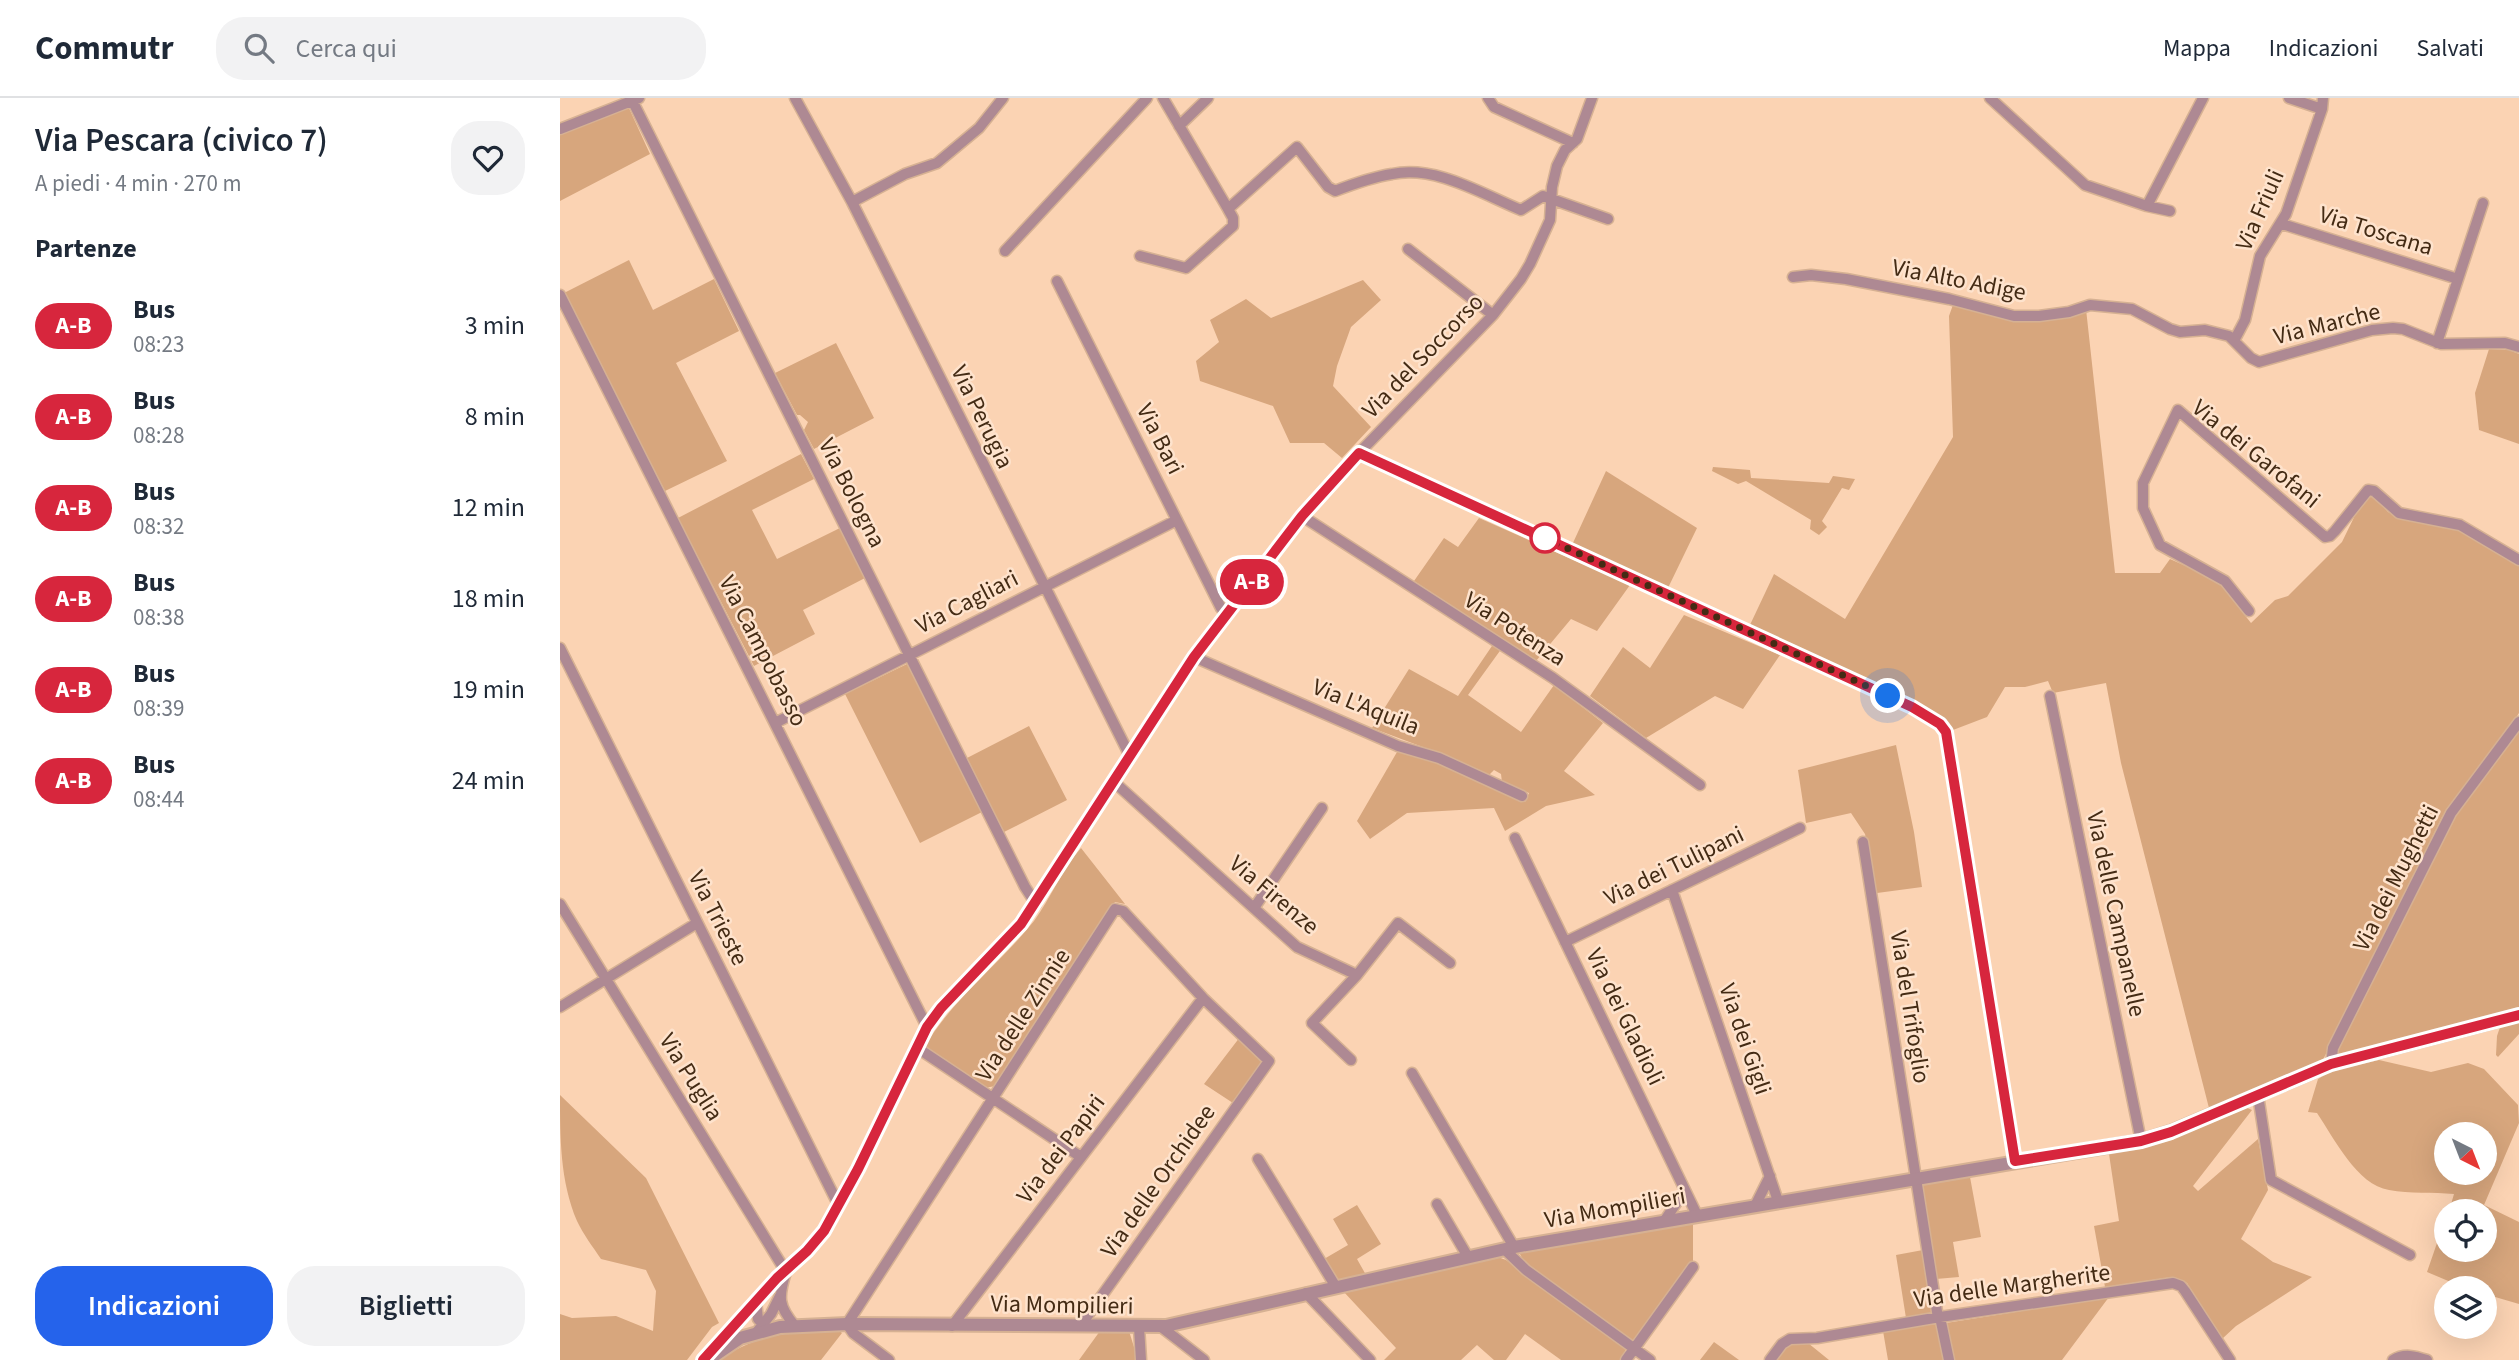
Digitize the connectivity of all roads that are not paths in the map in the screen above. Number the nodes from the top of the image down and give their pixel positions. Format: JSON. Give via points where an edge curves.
{"nodes":[{"id":1,"x":794,"y":98,"type":"edge"},
{"id":2,"x":1003,"y":98,"type":"edge"},
{"id":3,"x":1147,"y":98,"type":"edge"},
{"id":4,"x":1163,"y":98,"type":"edge"},
{"id":5,"x":1208,"y":98,"type":"edge"},
{"id":6,"x":1488,"y":98,"type":"edge"},
{"id":7,"x":1592,"y":98,"type":"edge"},
{"id":8,"x":1990,"y":98,"type":"edge"},
{"id":9,"x":2203,"y":98,"type":"edge"},
{"id":10,"x":2289,"y":98,"type":"edge"},
{"id":11,"x":635,"y":99,"type":"edge"},
{"id":12,"x":2322,"y":103,"type":"edge"},
{"id":13,"x":1178,"y":125,"type":"junction"},
{"id":14,"x":560,"y":129,"type":"edge"},
{"id":15,"x":1573,"y":143,"type":"junction"},
{"id":16,"x":1552,"y":200,"type":"junction"},
{"id":17,"x":852,"y":202,"type":"junction"},
{"id":18,"x":2483,"y":203,"type":"dead end"},
{"id":19,"x":2147,"y":206,"type":"junction"},
{"id":20,"x":1228,"y":209,"type":"junction"},
{"id":21,"x":2170,"y":211,"type":"dead end"},
{"id":22,"x":1608,"y":219,"type":"dead end"},
{"id":23,"x":2282,"y":223,"type":"junction"},
{"id":24,"x":1408,"y":249,"type":"dead end"},
{"id":25,"x":1005,"y":251,"type":"dead end"},
{"id":26,"x":1140,"y":256,"type":"dead end"},
{"id":27,"x":1793,"y":277,"type":"dead end"},
{"id":28,"x":2458,"y":279,"type":"junction"},
{"id":29,"x":1057,"y":281,"type":"dead end"},
{"id":30,"x":560,"y":295,"type":"edge"},
{"id":31,"x":1493,"y":315,"type":"junction"},
{"id":32,"x":2235,"y":339,"type":"junction"},
{"id":33,"x":2437,"y":343,"type":"junction"},
{"id":34,"x":2519,"y":347,"type":"edge"},
{"id":35,"x":1359,"y":453,"type":"junction"},
{"id":36,"x":1302,"y":516,"type":"junction"},
{"id":37,"x":1177,"y":520,"type":"junction"},
{"id":38,"x":2519,"y":560,"type":"edge"},
{"id":39,"x":1043,"y":587,"type":"junction"},
{"id":40,"x":2249,"y":611,"type":"dead end"},
{"id":41,"x":1227,"y":615,"type":"junction"},
{"id":42,"x":560,"y":648,"type":"edge"},
{"id":43,"x":909,"y":655,"type":"junction"},
{"id":44,"x":1194,"y":657,"type":"junction"},
{"id":45,"x":2050,"y":696,"type":"dead end"},
{"id":46,"x":2519,"y":722,"type":"edge"},
{"id":47,"x":775,"y":723,"type":"junction"},
{"id":48,"x":1129,"y":757,"type":"junction"},
{"id":49,"x":1113,"y":781,"type":"junction"},
{"id":50,"x":1700,"y":785,"type":"dead end"},
{"id":51,"x":1522,"y":796,"type":"dead end"},
{"id":52,"x":1322,"y":808,"type":"dead end"},
{"id":53,"x":1801,"y":828,"type":"dead end"},
{"id":54,"x":1515,"y":838,"type":"dead end"},
{"id":55,"x":1863,"y":842,"type":"dead end"},
{"id":56,"x":1672,"y":890,"type":"junction"},
{"id":57,"x":560,"y":904,"type":"edge"},
{"id":58,"x":1036,"y":904,"type":"junction"},
{"id":59,"x":1254,"y":908,"type":"junction"},
{"id":60,"x":697,"y":923,"type":"junction"},
{"id":61,"x":1565,"y":942,"type":"junction"},
{"id":62,"x":1450,"y":963,"type":"dead end"},
{"id":63,"x":1357,"y":975,"type":"junction"},
{"id":64,"x":606,"y":979,"type":"junction"},
{"id":65,"x":1203,"y":998,"type":"junction"},
{"id":66,"x":560,"y":1007,"type":"edge"},
{"id":67,"x":2519,"y":1015,"type":"edge"},
{"id":68,"x":927,"y":1027,"type":"junction"},
{"id":69,"x":916,"y":1047,"type":"junction"},
{"id":70,"x":1351,"y":1060,"type":"dead end"},
{"id":71,"x":1269,"y":1061,"type":"joint"},
{"id":72,"x":2331,"y":1064,"type":"junction"},
{"id":73,"x":1412,"y":1073,"type":"dead end"},
{"id":74,"x":2258,"y":1095,"type":"junction"},
{"id":75,"x":994,"y":1099,"type":"junction"},
{"id":76,"x":2141,"y":1141,"type":"junction"},
{"id":77,"x":1081,"y":1157,"type":"junction"},
{"id":78,"x":1258,"y":1159,"type":"dead end"},
{"id":79,"x":2015,"y":1161,"type":"junction"},
{"id":80,"x":1770,"y":1176,"type":"junction"},
{"id":81,"x":1916,"y":1178,"type":"junction"},
{"id":82,"x":1685,"y":1190,"type":"junction"},
{"id":83,"x":1779,"y":1200,"type":"junction"},
{"id":84,"x":1437,"y":1204,"type":"dead end"},
{"id":85,"x":1756,"y":1204,"type":"junction"},
{"id":86,"x":839,"y":1206,"type":"junction"},
{"id":87,"x":1697,"y":1214,"type":"junction"},
{"id":88,"x":1665,"y":1220,"type":"junction"},
{"id":89,"x":1509,"y":1248,"type":"junction"},
{"id":90,"x":2410,"y":1255,"type":"dead end"},
{"id":91,"x":1468,"y":1257,"type":"junction"},
{"id":92,"x":1693,"y":1267,"type":"dead end"},
{"id":93,"x":786,"y":1272,"type":"junction"},
{"id":94,"x":1336,"y":1287,"type":"junction"},
{"id":95,"x":1306,"y":1293,"type":"junction"},
{"id":96,"x":780,"y":1296,"type":"junction"},
{"id":97,"x":756,"y":1301,"type":"junction"},
{"id":98,"x":1939,"y":1317,"type":"junction"},
{"id":99,"x":847,"y":1324,"type":"junction"},
{"id":100,"x":1082,"y":1325,"type":"junction"},
{"id":101,"x":795,"y":1326,"type":"junction"},
{"id":102,"x":952,"y":1326,"type":"junction"},
{"id":103,"x":1160,"y":1326,"type":"junction"},
{"id":104,"x":1139,"y":1327,"type":"junction"},
{"id":105,"x":762,"y":1329,"type":"junction"},
{"id":106,"x":1634,"y":1349,"type":"junction"},
{"id":107,"x":705,"y":1360,"type":"edge"},
{"id":108,"x":889,"y":1360,"type":"edge"},
{"id":109,"x":1141,"y":1360,"type":"edge"},
{"id":110,"x":1204,"y":1360,"type":"edge"},
{"id":111,"x":1370,"y":1360,"type":"edge"},
{"id":112,"x":1626,"y":1360,"type":"edge"},
{"id":113,"x":1650,"y":1360,"type":"edge"},
{"id":114,"x":1770,"y":1360,"type":"edge"},
{"id":115,"x":1949,"y":1360,"type":"edge"},
{"id":116,"x":2230,"y":1360,"type":"edge"},
{"id":117,"x":2393,"y":1360,"type":"edge"},
{"id":118,"x":2427,"y":1360,"type":"edge"}],
"edges":[{"from":1,"to":17,"type":"street","name":"Via Perugia"},
{"from":2,"to":17,"type":"street","via":[[979,128],[937,163]]},
{"from":3,"to":25,"type":"street"},
{"from":4,"to":13,"type":"street"},
{"from":5,"to":13,"type":"street"},
{"from":6,"to":15,"type":"street","via":[[1494,107]]},
{"from":7,"to":15,"type":"street","name":"Via del Soccorso"},
{"from":8,"to":19,"type":"street","via":[[2085,185]]},
{"from":9,"to":19,"type":"street"},
{"from":10,"to":12,"type":"street"},
{"from":11,"to":14,"type":"street"},
{"from":11,"to":43,"type":"street","name":"Via Bologna"},
{"from":12,"to":23,"type":"street","name":"Via Friuli"},
{"from":13,"to":20,"type":"street"},
{"from":15,"to":16,"type":"street","name":"Via del Soccorso","via":[[1557,166]]},
{"from":16,"to":20,"type":"street","via":[[1543,196],[1521,210],[1442,177],[1420,173],[1394,173],[1335,191],[1297,147]]},
{"from":16,"to":22,"type":"street"},
{"from":16,"to":31,"type":"street","name":"Via del Soccorso","via":[[1550,220],[1530,264]]},
{"from":17,"to":39,"type":"street","name":"Via Perugia"},
{"from":18,"to":28,"type":"street"},
{"from":19,"to":21,"type":"street"},
{"from":20,"to":26,"type":"street","via":[[1233,226],[1185,268]]},
{"from":23,"to":28,"type":"street","name":"Via Toscana"},
{"from":23,"to":32,"type":"street","name":"Via Friuli","via":[[2260,256],[2245,320]]},
{"from":24,"to":31,"type":"street"},
{"from":27,"to":32,"type":"street","name":"Via Alto Adige","via":[[1846,279],[2014,316],[2069,312],[2090,304],[2132,309],[2180,332],[2205,330]]},
{"from":28,"to":33,"type":"street"},
{"from":29,"to":37,"type":"street","name":"Via Bari"},
{"from":30,"to":47,"type":"street","name":"Via Campobasso"},
{"from":31,"to":35,"type":"street","name":"Via del Soccorso"},
{"from":32,"to":33,"type":"street","name":"Via Marche","via":[[2259,362],[2372,330],[2403,329]]},
{"from":33,"to":34,"type":"street","name":"Via Marche"},
{"from":35,"to":36,"type":"street","name":"Via del Soccorso"},
{"from":35,"to":79,"type":"street","via":[[1912,707],[1940,724],[1946,732]]},
{"from":36,"to":41,"type":"street","name":"Via del Soccorso"},
{"from":36,"to":50,"type":"street","name":"Via Potenza","via":[[1553,678]]},
{"from":37,"to":39,"type":"street","name":"Via Cagliari"},
{"from":37,"to":41,"type":"street","name":"Via Bari"},
{"from":38,"to":40,"type":"street","name":"Via dei Garofani","via":[[2460,525],[2399,513],[2368,490],[2325,537],[2178,410],[2143,483],[2143,508],[2160,545],[2225,581]]},
{"from":39,"to":43,"type":"street","name":"Via Cagliari"},
{"from":39,"to":48,"type":"street","name":"Via Perugia"},
{"from":41,"to":44,"type":"street","name":"Via del Soccorso"},
{"from":42,"to":60,"type":"street","name":"Via Trieste"},
{"from":43,"to":47,"type":"street","name":"Via Cagliari"},
{"from":43,"to":58,"type":"street","name":"Via Bologna"},
{"from":44,"to":48,"type":"street","name":"Via del Soccorso"},
{"from":44,"to":51,"type":"street","name":"Via L'Aquila"},
{"from":45,"to":76,"type":"street","name":"Via delle Campanelle"},
{"from":46,"to":72,"type":"street","name":"Via dei Mughetti","via":[[2451,813],[2333,1048]]},
{"from":47,"to":68,"type":"street","name":"Via Campobasso"},
{"from":48,"to":49,"type":"street","name":"Via del Soccorso"},
{"from":49,"to":58,"type":"street","name":"Via del Soccorso"},
{"from":49,"to":59,"type":"street","name":"Via Firenze"},
{"from":52,"to":59,"type":"street"},
{"from":53,"to":56,"type":"street","name":"Via dei Tulipani"},
{"from":54,"to":61,"type":"street","name":"Via dei Gladioli"},
{"from":55,"to":81,"type":"street","name":"Via del Trifoglio"},
{"from":56,"to":61,"type":"street","name":"Via dei Tulipani"},
{"from":56,"to":80,"type":"street","name":"Via dei Gigli"},
{"from":57,"to":64,"type":"street","name":"Via Puglia"},
{"from":58,"to":68,"type":"street","name":"Via del Soccorso"},
{"from":59,"to":63,"type":"street","name":"Via Firenze","via":[[1297,947]]},
{"from":60,"to":64,"type":"street"},
{"from":60,"to":86,"type":"street","name":"Via Trieste"},
{"from":61,"to":82,"type":"street","name":"Via dei Gladioli"},
{"from":62,"to":63,"type":"street","via":[[1398,923]]},
{"from":63,"to":70,"type":"street","via":[[1311,1023]]},
{"from":64,"to":66,"type":"street"},
{"from":64,"to":93,"type":"street","name":"Via Puglia"},
{"from":65,"to":71,"type":"street","name":"Via delle Zinnie"},
{"from":65,"to":75,"type":"street","name":"Via delle Zinnie","via":[[1122,911],[1115,909]]},
{"from":65,"to":77,"type":"street","name":"Via dei Papiri"},
{"from":67,"to":72,"type":"street","name":"Via Mompilieri"},
{"from":68,"to":69,"type":"street","name":"Via del Soccorso"},
{"from":69,"to":75,"type":"street"},
{"from":69,"to":86,"type":"street","name":"Via del Soccorso"},
{"from":71,"to":100,"type":"street","name":"Via delle Orchidee"},
{"from":72,"to":74,"type":"street","name":"Via Mompilieri"},
{"from":73,"to":89,"type":"street"},
{"from":74,"to":76,"type":"street","name":"Via Mompilieri"},
{"from":74,"to":90,"type":"street","via":[[2271,1180]]},
{"from":75,"to":77,"type":"street"},
{"from":75,"to":99,"type":"street","name":"Via delle Zinnie"},
{"from":76,"to":79,"type":"street","name":"Via Mompilieri"},
{"from":77,"to":102,"type":"street","name":"Via dei Papiri"},
{"from":78,"to":94,"type":"street"},
{"from":79,"to":81,"type":"street","name":"Via Mompilieri"},
{"from":80,"to":83,"type":"street","name":"Via dei Gigli"},
{"from":80,"to":85,"type":"street"},
{"from":81,"to":83,"type":"street","name":"Via Mompilieri"},
{"from":81,"to":98,"type":"street","name":"Via del Trifoglio"},
{"from":82,"to":87,"type":"street","name":"Via dei Gladioli"},
{"from":82,"to":88,"type":"street"},
{"from":83,"to":85,"type":"street","name":"Via Mompilieri"},
{"from":84,"to":91,"type":"street"},
{"from":85,"to":87,"type":"street","name":"Via Mompilieri"},
{"from":86,"to":93,"type":"street","name":"Via del Soccorso","via":[[824,1231]]},
{"from":87,"to":88,"type":"street","name":"Via Mompilieri"},
{"from":88,"to":89,"type":"street","name":"Via Mompilieri"},
{"from":89,"to":91,"type":"street","name":"Via Mompilieri"},
{"from":89,"to":106,"type":"street","via":[[1526,1270]]},
{"from":91,"to":94,"type":"street","name":"Via Mompilieri"},
{"from":92,"to":106,"type":"street"},
{"from":93,"to":96,"type":"street"},
{"from":93,"to":97,"type":"street","name":"Via del Soccorso"},
{"from":94,"to":95,"type":"street","name":"Via Mompilieri"},
{"from":95,"to":103,"type":"street","name":"Via Mompilieri"},
{"from":95,"to":111,"type":"street"},
{"from":96,"to":101,"type":"street","via":[[781,1307]]},
{"from":96,"to":105,"type":"street"},
{"from":97,"to":105,"type":"street"},
{"from":97,"to":107,"type":"street","name":"Via del Soccorso"},
{"from":98,"to":114,"type":"street","name":"Via delle Margherite","via":[[1790,1339]]},
{"from":98,"to":115,"type":"street","name":"Via del Trifoglio"},
{"from":98,"to":116,"type":"street","name":"Via delle Margherite","via":[[2173,1283],[2185,1291]]},
{"from":99,"to":101,"type":"street","name":"Via Mompilieri"},
{"from":99,"to":102,"type":"street","name":"Via Mompilieri"},
{"from":99,"to":108,"type":"street"},
{"from":100,"to":102,"type":"street","name":"Via Mompilieri"},
{"from":100,"to":104,"type":"street","name":"Via Mompilieri"},
{"from":101,"to":105,"type":"street","name":"Via Mompilieri"},
{"from":103,"to":104,"type":"street","name":"Via Mompilieri"},
{"from":103,"to":110,"type":"street"},
{"from":104,"to":109,"type":"street"},
{"from":105,"to":107,"type":"street","name":"Via Mompilieri"},
{"from":106,"to":112,"type":"street"},
{"from":106,"to":113,"type":"street"},
{"from":117,"to":118,"type":"street","via":[[2411,1355]]}]}
